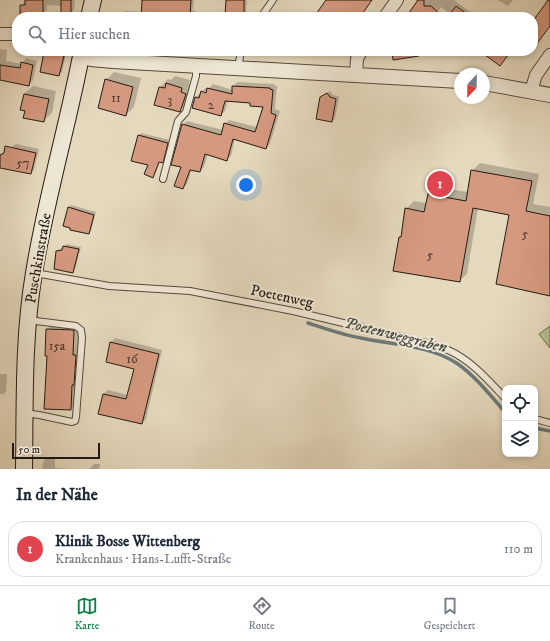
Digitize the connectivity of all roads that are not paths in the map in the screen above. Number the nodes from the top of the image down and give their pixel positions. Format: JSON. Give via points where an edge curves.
{"nodes":[{"id":1,"x":93,"y":0,"type":"edge"},
{"id":2,"x":273,"y":0,"type":"edge"},
{"id":3,"x":397,"y":0,"type":"edge"},
{"id":4,"x":90,"y":12,"type":"edge"},
{"id":5,"x":265,"y":12,"type":"edge"},
{"id":6,"x":389,"y":12,"type":"edge"},
{"id":7,"x":0,"y":34,"type":"edge"},
{"id":8,"x":12,"y":34,"type":"edge"},
{"id":9,"x":550,"y":55,"type":"edge"},
{"id":10,"x":81,"y":56,"type":"edge"},
{"id":11,"x":88,"y":56,"type":"edge"},
{"id":12,"x":240,"y":56,"type":"edge"},
{"id":13,"x":358,"y":56,"type":"edge"},
{"id":14,"x":196,"y":66,"type":"junction"},
{"id":15,"x":238,"y":68,"type":"junction"},
{"id":16,"x":356,"y":75,"type":"junction"},
{"id":17,"x":454,"y":81,"type":"edge"},
{"id":18,"x":490,"y":84,"type":"edge"},
{"id":19,"x":531,"y":91,"type":"junction"},
{"id":20,"x":550,"y":95,"type":"edge"},
{"id":21,"x":164,"y":179,"type":"dead end"},
{"id":22,"x":34,"y":272,"type":"junction"},
{"id":23,"x":28,"y":320,"type":"junction"},
{"id":24,"x":502,"y":395,"type":"edge"},
{"id":25,"x":25,"y":413,"type":"junction"},
{"id":26,"x":538,"y":420,"type":"edge"},
{"id":27,"x":550,"y":423,"type":"edge"},
{"id":28,"x":24,"y":469,"type":"edge"}],
"edges":[{"from":1,"to":4,"type":"main road"},
{"from":2,"to":5,"type":"lane"},
{"from":3,"to":6,"type":"street"},
{"from":7,"to":8,"type":"street"},
{"from":9,"to":19,"type":"street","via":[[536,75]]},
{"from":10,"to":22,"type":"main road","name":"Puschkinstraße"},
{"from":11,"to":14,"type":"street","via":[[102,60]]},
{"from":12,"to":15,"type":"lane"},
{"from":13,"to":16,"type":"street"},
{"from":14,"to":15,"type":"street"},
{"from":14,"to":21,"type":"lane","via":[[196,76],[186,112],[178,121]]},
{"from":15,"to":16,"type":"street"},
{"from":16,"to":17,"type":"street"},
{"from":18,"to":19,"type":"street"},
{"from":19,"to":20,"type":"street"},
{"from":22,"to":23,"type":"main road","name":"Puschkinstraße"},
{"from":22,"to":24,"type":"lane","name":"Poetenweg","via":[[109,286],[190,291],[293,311],[427,343],[448,350],[468,361]]},
{"from":23,"to":25,"type":"main road","name":"Puschkinstraße"},
{"from":23,"to":25,"type":"lane","via":[[76,326],[81,330],[82,338],[75,421]]},
{"from":25,"to":28,"type":"main road","name":"Puschkinstraße"},
{"from":26,"to":27,"type":"lane"}]}
